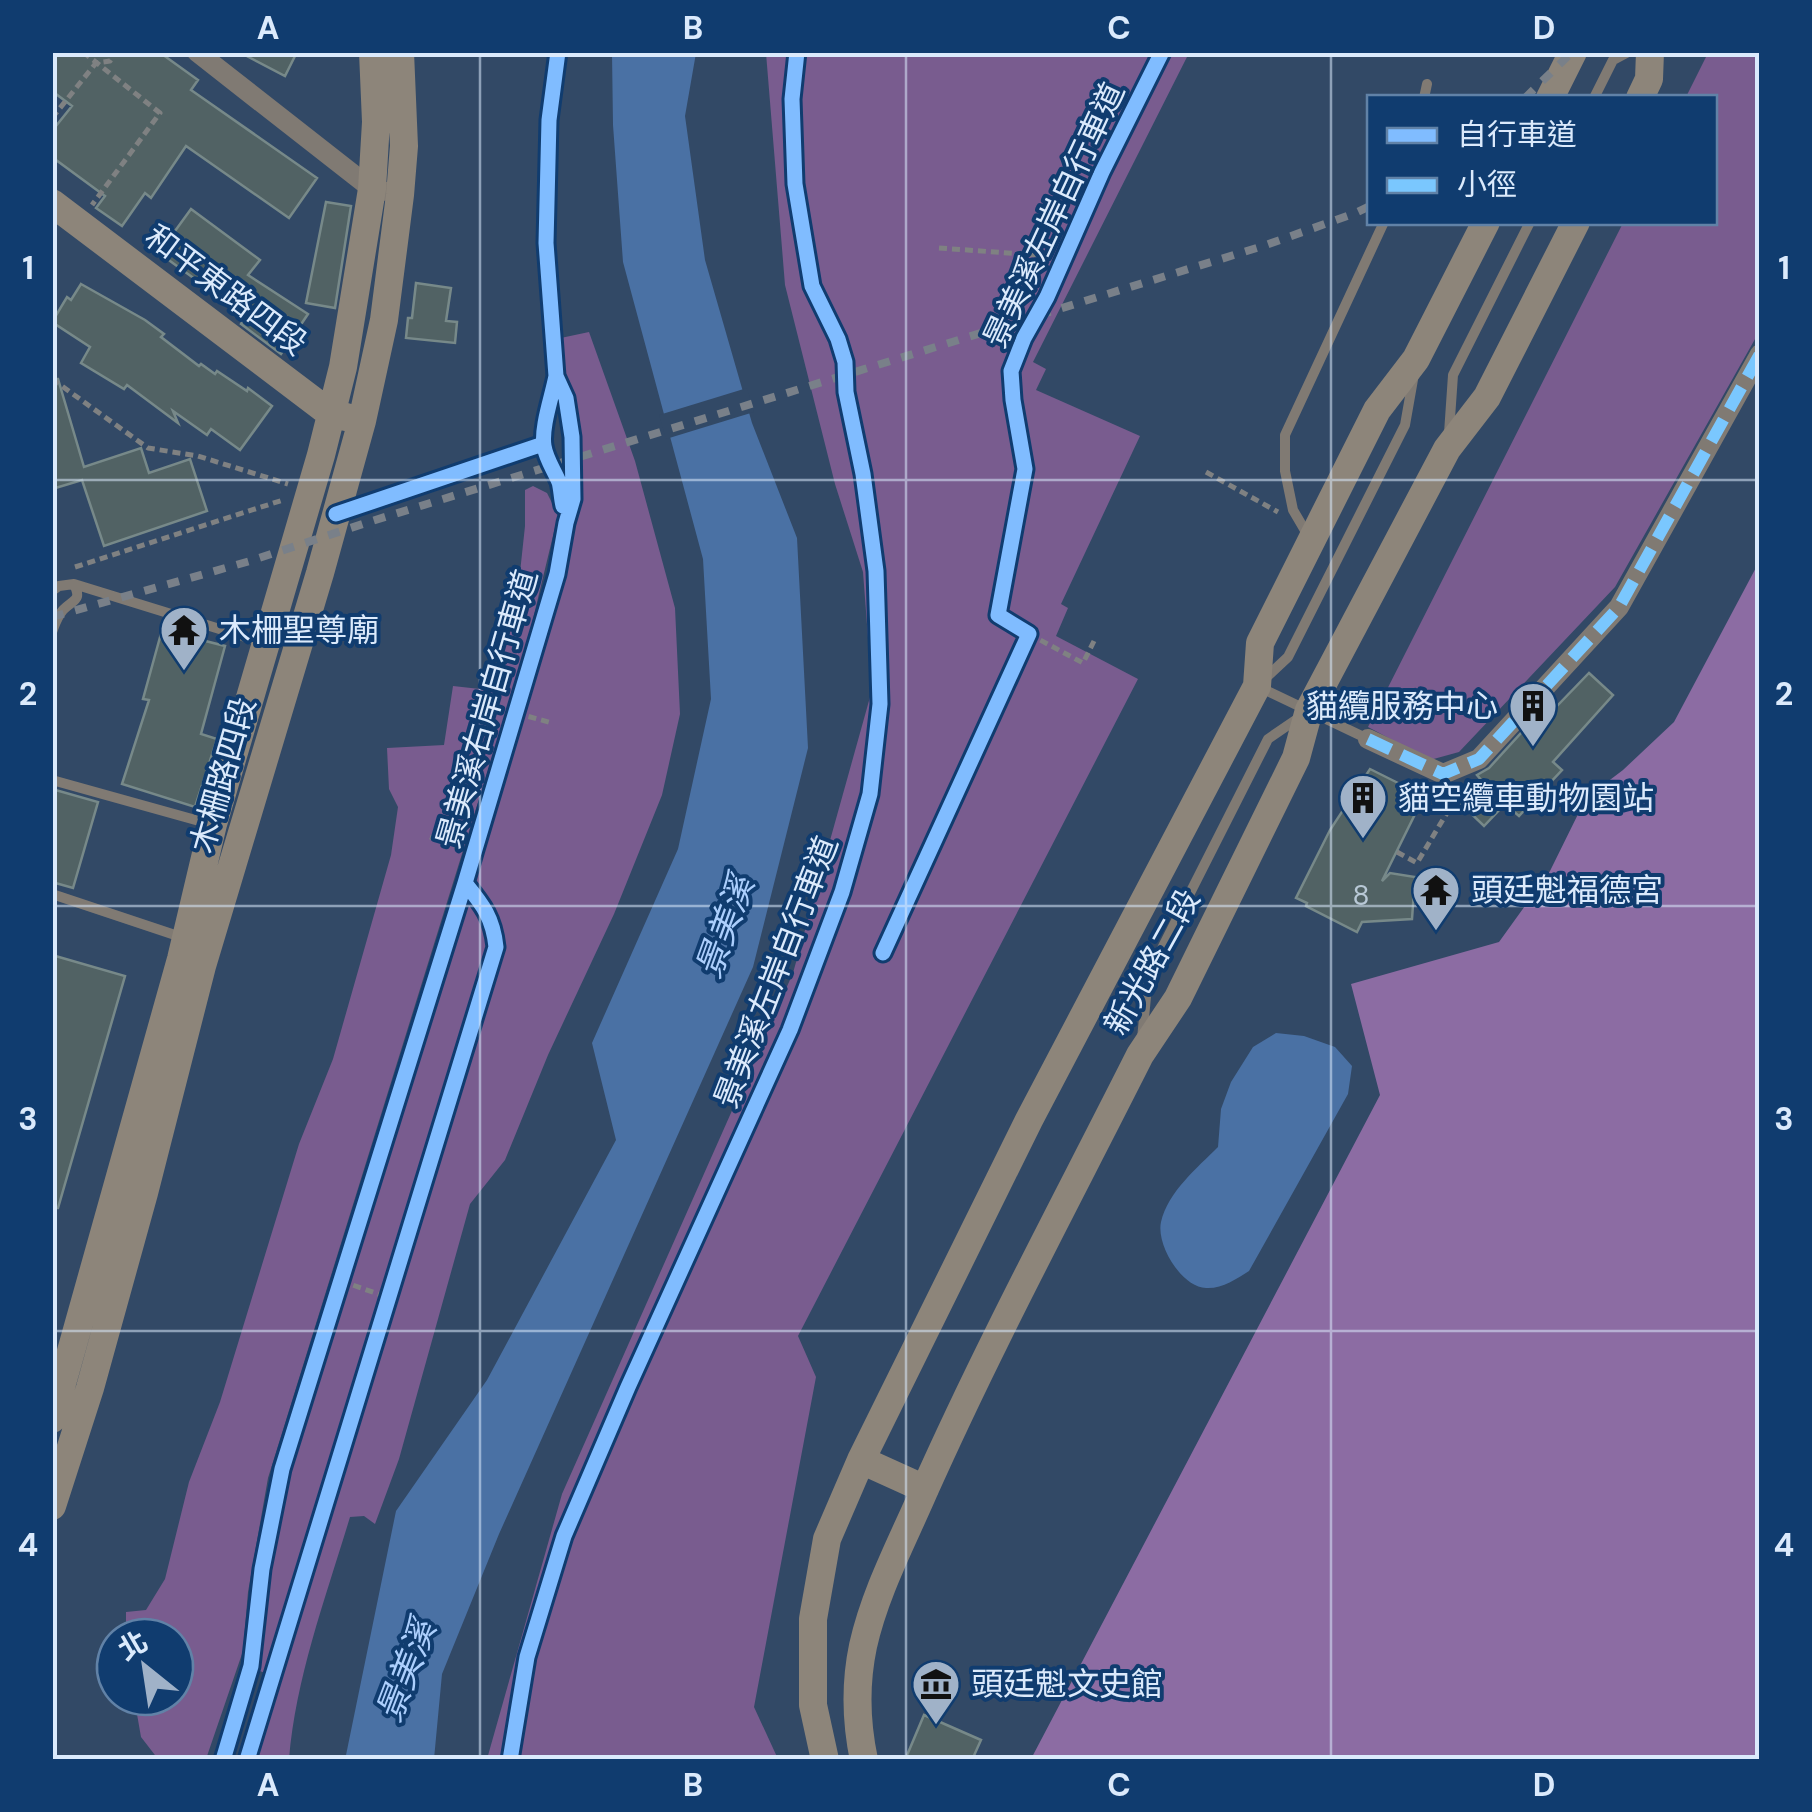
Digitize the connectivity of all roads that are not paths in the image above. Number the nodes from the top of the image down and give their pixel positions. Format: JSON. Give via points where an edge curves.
{"nodes":[{"id":1,"x":197,"y":52,"type":"edge"},
{"id":2,"x":373,"y":52,"type":"edge"},
{"id":3,"x":400,"y":52,"type":"edge"},
{"id":4,"x":1573,"y":52,"type":"edge"},
{"id":5,"x":1628,"y":52,"type":"edge"},
{"id":6,"x":1650,"y":52,"type":"edge"},
{"id":7,"x":1427,"y":84,"type":"dead end"},
{"id":8,"x":1425,"y":95,"type":"edge"},
{"id":9,"x":1552,"y":95,"type":"edge"},
{"id":10,"x":1596,"y":95,"type":"edge"},
{"id":11,"x":1642,"y":95,"type":"edge"},
{"id":12,"x":372,"y":188,"type":"junction"},
{"id":13,"x":400,"y":195,"type":"junction"},
{"id":14,"x":52,"y":203,"type":"edge"},
{"id":15,"x":1383,"y":225,"type":"edge"},
{"id":16,"x":1484,"y":225,"type":"edge"},
{"id":17,"x":1528,"y":225,"type":"edge"},
{"id":18,"x":1574,"y":225,"type":"edge"},
{"id":19,"x":1760,"y":354,"type":"edge"},
{"id":20,"x":1416,"y":359,"type":"junction"},
{"id":21,"x":332,"y":414,"type":"junction"},
{"id":22,"x":362,"y":421,"type":"junction"},
{"id":23,"x":1447,"y":449,"type":"junction"},
{"id":24,"x":1311,"y":542,"type":"junction"},
{"id":25,"x":74,"y":584,"type":"junction"},
{"id":26,"x":52,"y":591,"type":"edge"},
{"id":27,"x":56,"y":612,"type":"edge"},
{"id":28,"x":52,"y":632,"type":"edge"},
{"id":29,"x":266,"y":644,"type":"junction"},
{"id":30,"x":295,"y":652,"type":"junction"},
{"id":31,"x":1258,"y":686,"type":"junction"},
{"id":32,"x":1310,"y":710,"type":"junction"},
{"id":33,"x":1368,"y":739,"type":"joint"},
{"id":34,"x":52,"y":780,"type":"edge"},
{"id":35,"x":214,"y":824,"type":"junction"},
{"id":36,"x":52,"y":894,"type":"edge"},
{"id":37,"x":198,"y":942,"type":"junction"},
{"id":38,"x":52,"y":1419,"type":"edge"},
{"id":39,"x":861,"y":1460,"type":"junction"},
{"id":40,"x":926,"y":1489,"type":"junction"},
{"id":41,"x":52,"y":1506,"type":"edge"},
{"id":42,"x":824,"y":1760,"type":"edge"},
{"id":43,"x":864,"y":1760,"type":"edge"}],
"edges":[{"from":1,"to":12,"type":"street"},
{"from":2,"to":12,"type":"street","name":"木柵路四段"},
{"from":3,"to":13,"type":"street","name":"木柵路四段"},
{"from":4,"to":9,"type":"street"},
{"from":5,"to":10,"type":"lane","via":[[1613,60]]},
{"from":6,"to":11,"type":"street"},
{"from":7,"to":8,"type":"lane"},
{"from":12,"to":13,"type":"street"},
{"from":12,"to":21,"type":"street","name":"木柵路四段"},
{"from":13,"to":22,"type":"street","name":"木柵路四段"},
{"from":14,"to":21,"type":"street","name":"和平東路四段"},
{"from":15,"to":24,"type":"lane","via":[[1286,435],[1293,510]]},
{"from":16,"to":20,"type":"street","name":"新光路二段"},
{"from":17,"to":23,"type":"lane","via":[[1453,375]]},
{"from":18,"to":23,"type":"street","name":"新光路二段","via":[[1488,397]]},
{"from":19,"to":33,"type":"street","via":[[1619,607],[1480,759],[1443,774]]},
{"from":20,"to":24,"type":"street","name":"新光路二段","via":[[1377,410]]},
{"from":20,"to":31,"type":"lane","via":[[1405,425],[1288,657]]},
{"from":21,"to":22,"type":"street","name":"和平東路四段"},
{"from":21,"to":29,"type":"street","name":"木柵路四段"},
{"from":22,"to":30,"type":"street","name":"木柵路四段"},
{"from":23,"to":32,"type":"street","name":"新光路二段"},
{"from":24,"to":31,"type":"street","name":"新光路二段","via":[[1260,643]]},
{"from":25,"to":26,"type":"lane"},
{"from":25,"to":27,"type":"lane","via":[[76,599]]},
{"from":25,"to":29,"type":"lane"},
{"from":27,"to":28,"type":"lane"},
{"from":29,"to":30,"type":"street"},
{"from":29,"to":35,"type":"street","name":"木柵路四段"},
{"from":30,"to":37,"type":"street","name":"木柵路四段"},
{"from":31,"to":32,"type":"lane"},
{"from":31,"to":39,"type":"street","name":"新光路二段","via":[[1029,1120]]},
{"from":32,"to":33,"type":"lane"},
{"from":32,"to":40,"type":"street","name":"新光路二段","via":[[1296,758],[1178,998],[1140,1055]]},
{"from":34,"to":35,"type":"lane"},
{"from":35,"to":37,"type":"street","name":"木柵路四段"},
{"from":36,"to":37,"type":"lane"},
{"from":37,"to":38,"type":"street","name":"木柵路四段"},
{"from":37,"to":41,"type":"street","name":"木柵路四段","via":[[197,985],[144,1193]]},
{"from":39,"to":40,"type":"street"},
{"from":39,"to":42,"type":"street","name":"新光路二段","via":[[828,1539],[813,1618],[813,1706]]},
{"from":40,"to":43,"type":"street","name":"新光路二段","via":[[878,1595],[863,1646],[856,1693]]}]}
